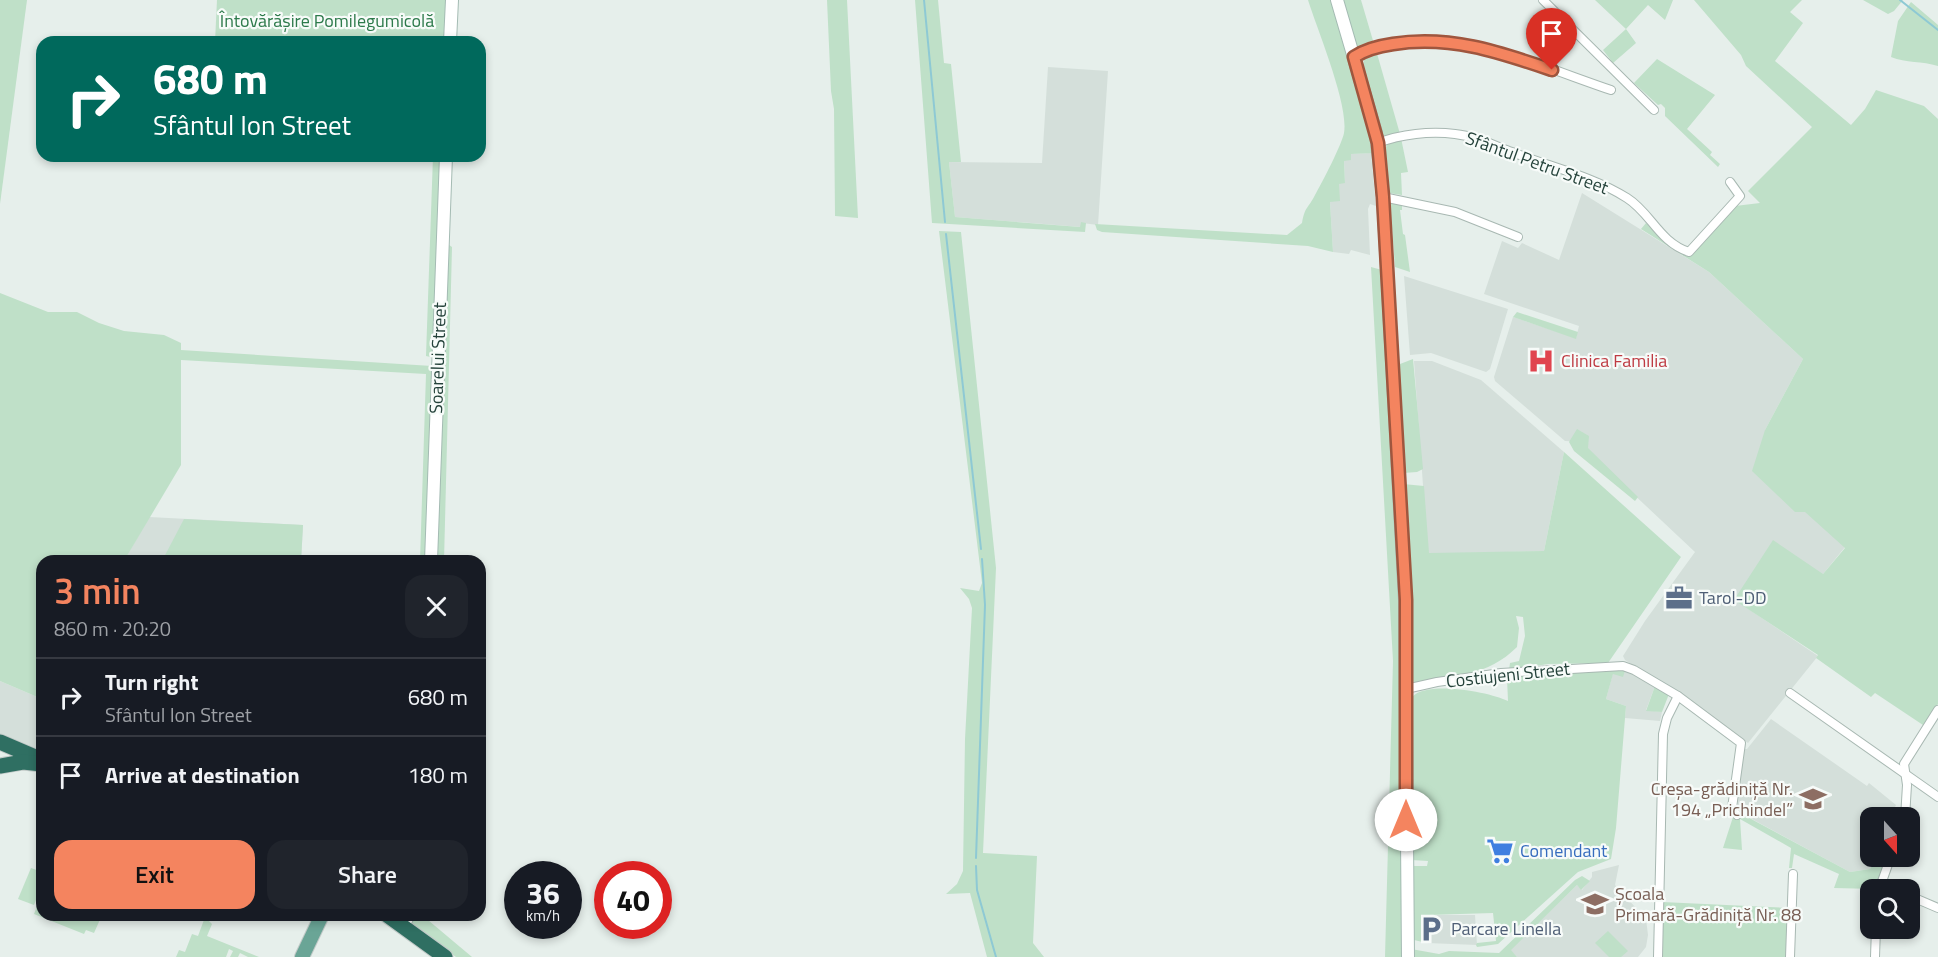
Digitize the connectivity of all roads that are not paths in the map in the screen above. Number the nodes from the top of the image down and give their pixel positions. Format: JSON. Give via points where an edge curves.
{"nodes":[{"id":1,"x":452,"y":0,"type":"edge"},
{"id":2,"x":1336,"y":0,"type":"edge"},
{"id":3,"x":1543,"y":0,"type":"edge"},
{"id":4,"x":450,"y":36,"type":"edge"},
{"id":5,"x":1354,"y":57,"type":"junction"},
{"id":6,"x":1611,"y":90,"type":"dead end"},
{"id":7,"x":1654,"y":110,"type":"dead end"},
{"id":8,"x":1378,"y":143,"type":"junction"},
{"id":9,"x":446,"y":162,"type":"edge"},
{"id":10,"x":1730,"y":182,"type":"dead end"},
{"id":11,"x":1383,"y":197,"type":"junction"},
{"id":12,"x":1518,"y":237,"type":"dead end"},
{"id":13,"x":431,"y":555,"type":"edge"},
{"id":14,"x":1406,"y":689,"type":"junction"},
{"id":15,"x":1790,"y":693,"type":"dead end"},
{"id":16,"x":1678,"y":696,"type":"junction"},
{"id":17,"x":1938,"y":710,"type":"edge"},
{"id":18,"x":0,"y":742,"type":"edge"},
{"id":19,"x":36,"y":759,"type":"edge"},
{"id":20,"x":36,"y":762,"type":"edge"},
{"id":21,"x":0,"y":766,"type":"edge"},
{"id":22,"x":1905,"y":774,"type":"junction"},
{"id":23,"x":1938,"y":797,"type":"edge"},
{"id":24,"x":1906,"y":807,"type":"edge"},
{"id":25,"x":1737,"y":815,"type":"dead end"},
{"id":26,"x":1793,"y":874,"type":"dead end"},
{"id":27,"x":1920,"y":900,"type":"edge"},
{"id":28,"x":1938,"y":908,"type":"edge"},
{"id":29,"x":319,"y":921,"type":"edge"},
{"id":30,"x":407,"y":921,"type":"edge"},
{"id":31,"x":1876,"y":939,"type":"edge"},
{"id":32,"x":302,"y":957,"type":"edge"},
{"id":33,"x":445,"y":957,"type":"edge"},
{"id":34,"x":1408,"y":957,"type":"edge"},
{"id":35,"x":1658,"y":957,"type":"edge"},
{"id":36,"x":1790,"y":957,"type":"edge"},
{"id":37,"x":1876,"y":957,"type":"edge"}],
"edges":[{"from":1,"to":4,"type":"street"},
{"from":2,"to":5,"type":"street"},
{"from":3,"to":7,"type":"street"},
{"from":5,"to":6,"type":"street","via":[[1370,48],[1414,41],[1458,42]]},
{"from":5,"to":8,"type":"street"},
{"from":8,"to":10,"type":"street","name":"Sfântul Petru Street","via":[[1409,135],[1455,134],[1558,167],[1617,192],[1637,206],[1655,229],[1689,252],[1740,195]]},
{"from":8,"to":11,"type":"street"},
{"from":9,"to":13,"type":"street","name":"Soarelui Street"},
{"from":11,"to":12,"type":"street","via":[[1455,212]]},
{"from":11,"to":14,"type":"street","via":[[1403,543]]},
{"from":14,"to":16,"type":"street","name":"Costiujeni Street","via":[[1501,673],[1611,666],[1634,670]]},
{"from":14,"to":34,"type":"street"},
{"from":15,"to":22,"type":"street"},
{"from":16,"to":25,"type":"street","name":"Costiujeni Street","via":[[1742,743],[1732,808]]},
{"from":16,"to":35,"type":"street","via":[[1663,735]]},
{"from":17,"to":22,"type":"street","via":[[1909,753]]},
{"from":18,"to":19,"type":"highway"},
{"from":20,"to":21,"type":"highway"},
{"from":22,"to":23,"type":"street"},
{"from":22,"to":24,"type":"street"},
{"from":26,"to":36,"type":"street"},
{"from":27,"to":28,"type":"street"},
{"from":29,"to":32,"type":"main road"},
{"from":30,"to":33,"type":"highway"},
{"from":31,"to":37,"type":"street"}]}
